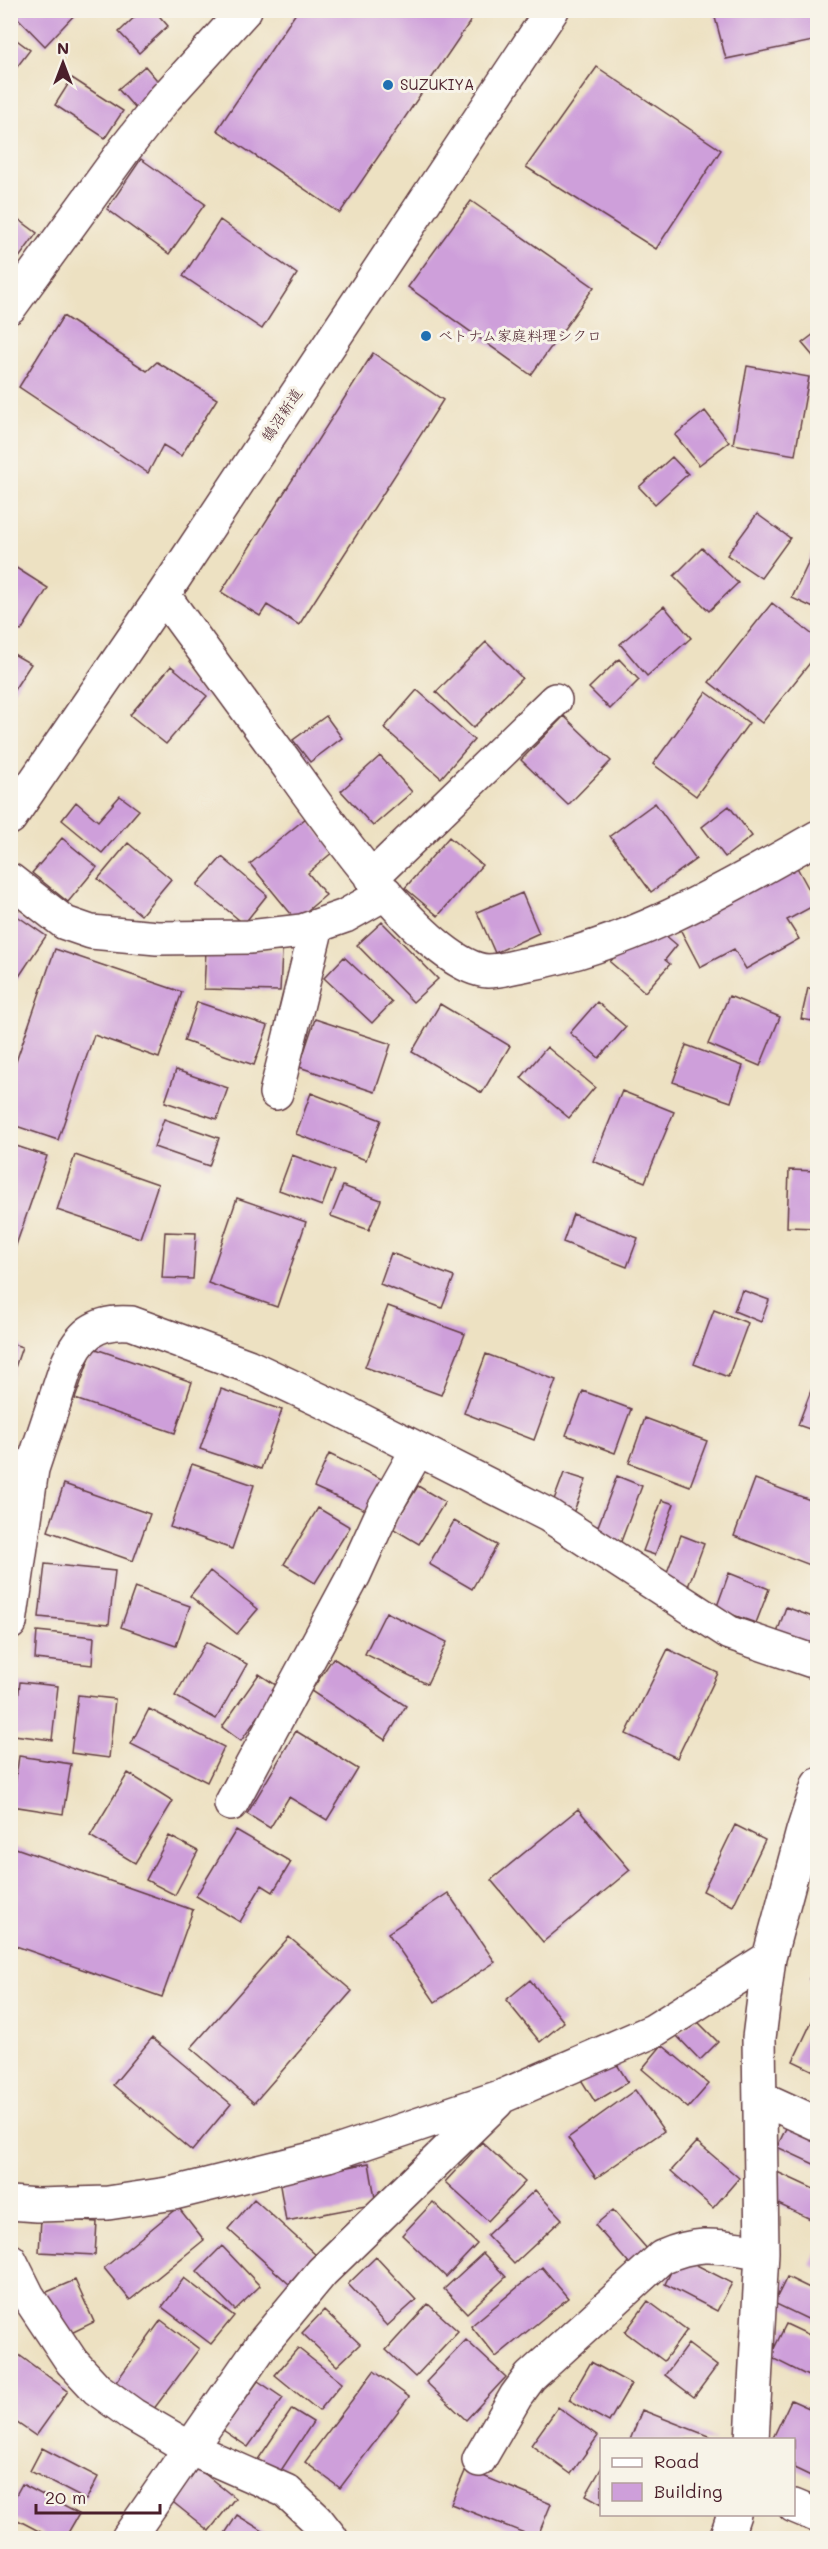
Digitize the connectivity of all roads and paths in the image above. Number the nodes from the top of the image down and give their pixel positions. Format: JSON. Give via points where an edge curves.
{"nodes":[{"id":1,"x":245,"y":10,"type":"edge"},
{"id":2,"x":552,"y":10,"type":"edge"},
{"id":3,"x":10,"y":308,"type":"edge"},
{"id":4,"x":163,"y":595,"type":"junction"},
{"id":5,"x":555,"y":700,"type":"dead end"},
{"id":6,"x":10,"y":818,"type":"edge"},
{"id":7,"x":818,"y":837,"type":"edge"},
{"id":8,"x":10,"y":880,"type":"edge"},
{"id":9,"x":378,"y":886,"type":"junction"},
{"id":10,"x":317,"y":926,"type":"junction"},
{"id":11,"x":276,"y":1093,"type":"dead end"},
{"id":12,"x":418,"y":1449,"type":"junction"},
{"id":13,"x":21,"y":1468,"type":"edge"},
{"id":14,"x":10,"y":1623,"type":"edge"},
{"id":15,"x":818,"y":1663,"type":"edge"},
{"id":16,"x":818,"y":1785,"type":"edge"},
{"id":17,"x":231,"y":1804,"type":"dead end"},
{"id":18,"x":769,"y":1958,"type":"junction"},
{"id":19,"x":502,"y":2096,"type":"junction"},
{"id":20,"x":761,"y":2097,"type":"junction"},
{"id":21,"x":818,"y":2124,"type":"edge"},
{"id":22,"x":10,"y":2203,"type":"edge"},
{"id":23,"x":762,"y":2252,"type":"junction"},
{"id":24,"x":10,"y":2260,"type":"edge"},
{"id":25,"x":752,"y":2438,"type":"edge"},
{"id":26,"x":190,"y":2449,"type":"junction"},
{"id":27,"x":479,"y":2460,"type":"dead end"},
{"id":28,"x":795,"y":2506,"type":"edge"},
{"id":29,"x":733,"y":2516,"type":"edge"},
{"id":30,"x":818,"y":2516,"type":"edge"},
{"id":31,"x":128,"y":2538,"type":"edge"},
{"id":32,"x":331,"y":2538,"type":"edge"},
{"id":33,"x":726,"y":2538,"type":"edge"}],
"edges":[{"from":1,"to":3,"type":"street","via":[[165,98]]},
{"from":2,"to":4,"type":"street","name":"鵠沼新道"},
{"from":4,"to":6,"type":"street","name":"鵠沼新道"},
{"from":4,"to":9,"type":"street"},
{"from":5,"to":9,"type":"street"},
{"from":7,"to":9,"type":"street","via":[[626,936],[546,960],[488,971],[460,962],[413,923]]},
{"from":8,"to":10,"type":"street","via":[[65,923],[91,932],[157,938],[249,937]]},
{"from":9,"to":10,"type":"street","via":[[345,916]]},
{"from":10,"to":11,"type":"street"},
{"from":12,"to":13,"type":"street","via":[[248,1366],[131,1323],[114,1322],[94,1327],[72,1352]]},
{"from":12,"to":15,"type":"street","via":[[548,1515],[730,1633]]},
{"from":12,"to":17,"type":"street"},
{"from":13,"to":14,"type":"street"},
{"from":16,"to":18,"type":"street"},
{"from":18,"to":19,"type":"street","via":[[653,2031]]},
{"from":18,"to":20,"type":"street","via":[[759,2038]]},
{"from":19,"to":22,"type":"street","via":[[328,2155],[174,2193],[108,2203]]},
{"from":19,"to":26,"type":"street","via":[[322,2272],[263,2343]]},
{"from":20,"to":21,"type":"street"},
{"from":20,"to":23,"type":"street"},
{"from":23,"to":25,"type":"street"},
{"from":23,"to":27,"type":"street","via":[[713,2244],[684,2247],[662,2257],[530,2378]]},
{"from":24,"to":26,"type":"street","via":[[28,2296],[72,2362],[97,2389]]},
{"from":26,"to":31,"type":"street"},
{"from":26,"to":32,"type":"street","via":[[286,2491]]},
{"from":28,"to":30,"type":"street"},
{"from":29,"to":33,"type":"street"}]}
